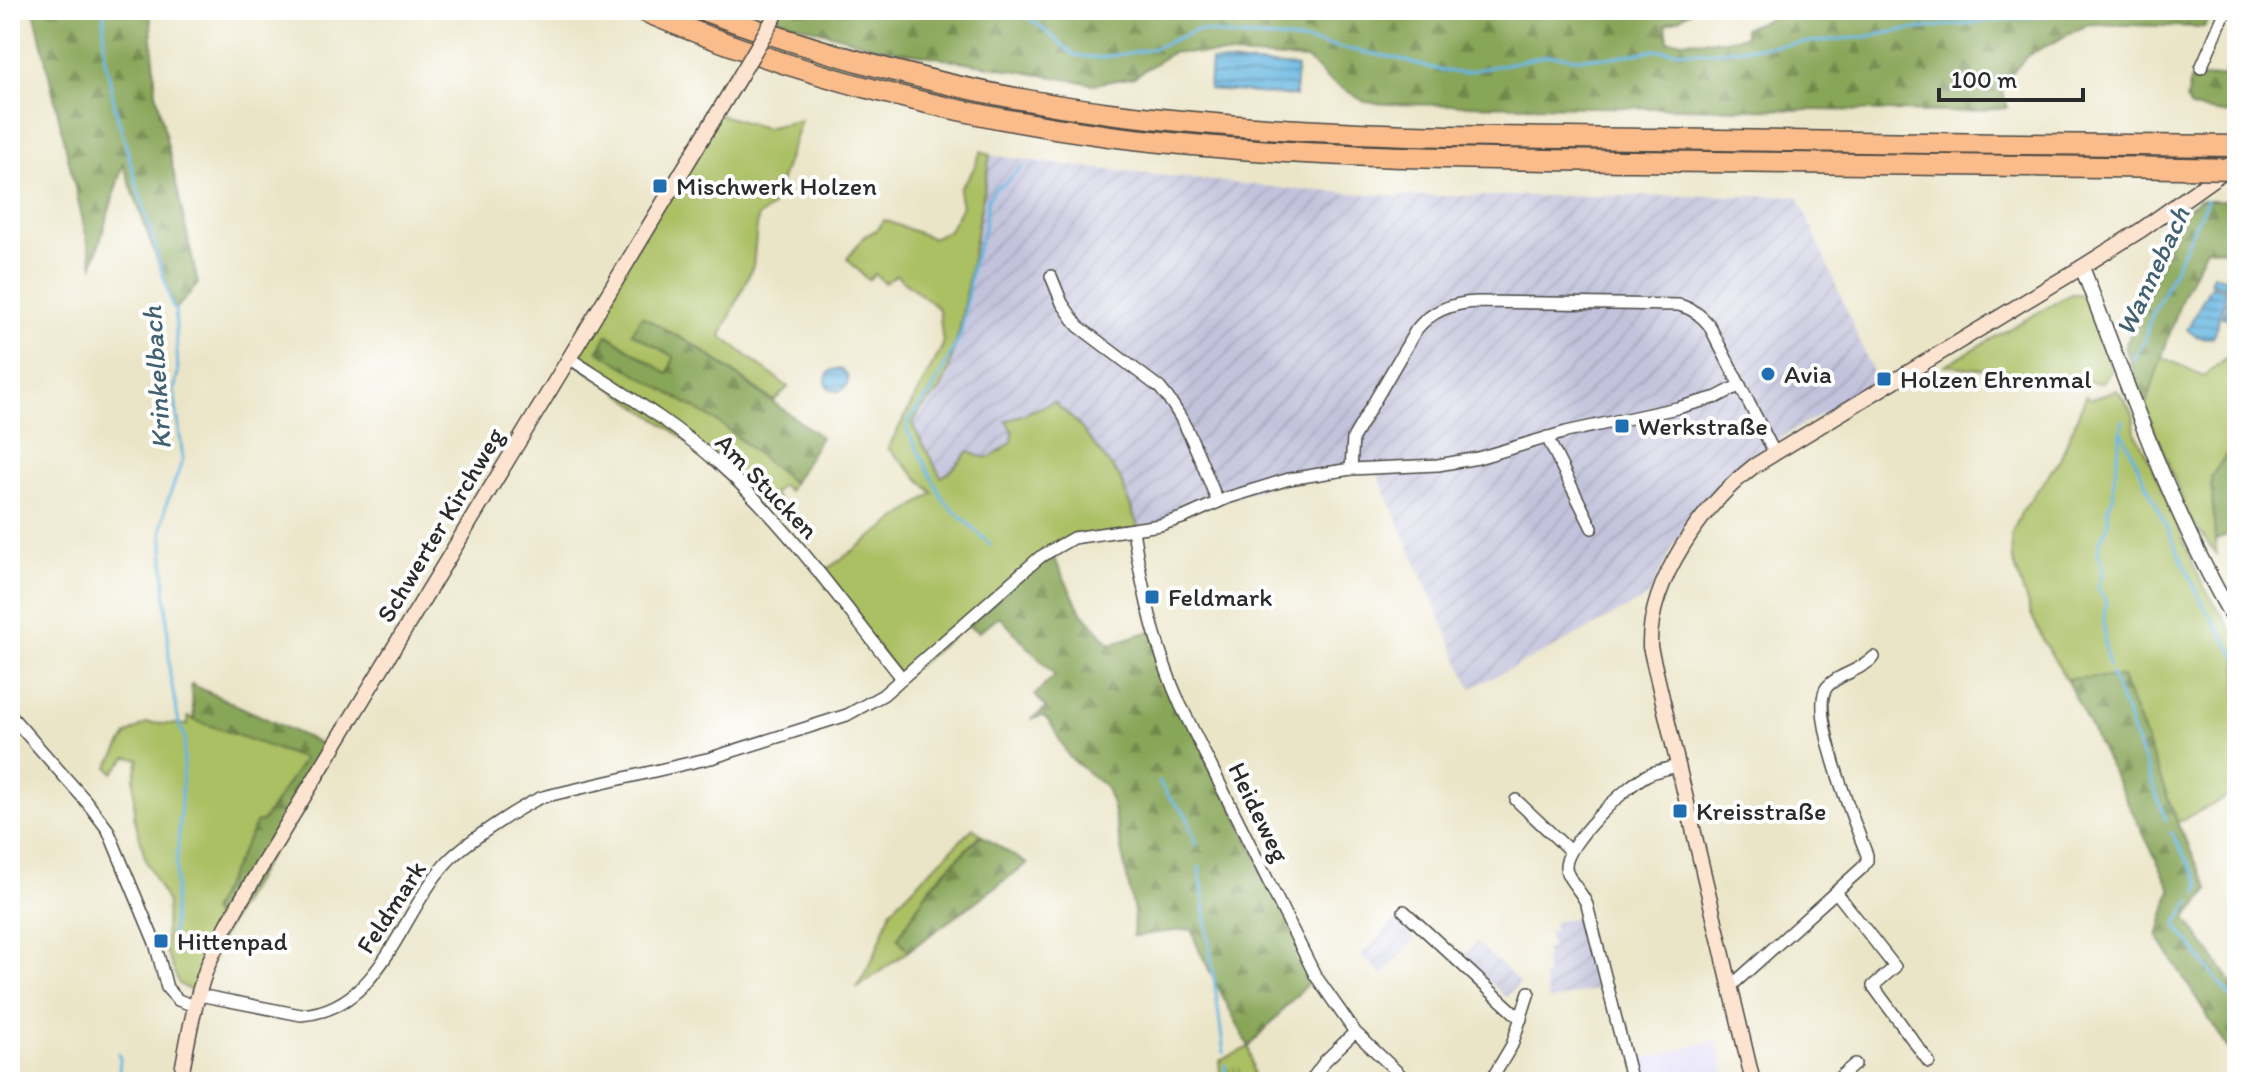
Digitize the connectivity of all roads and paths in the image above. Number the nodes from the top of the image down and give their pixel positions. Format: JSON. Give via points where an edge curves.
{"nodes":[{"id":1,"x":641,"y":10,"type":"edge"},
{"id":2,"x":702,"y":10,"type":"edge"},
{"id":3,"x":2226,"y":10,"type":"edge"},
{"id":4,"x":779,"y":11,"type":"edge"},
{"id":5,"x":2201,"y":68,"type":"dead end"},
{"id":6,"x":2237,"y":146,"type":"edge"},
{"id":7,"x":2237,"y":162,"type":"edge"},
{"id":8,"x":2237,"y":169,"type":"edge"},
{"id":9,"x":2082,"y":267,"type":"junction"},
{"id":10,"x":1051,"y":276,"type":"dead end"},
{"id":11,"x":569,"y":358,"type":"junction"},
{"id":12,"x":1740,"y":385,"type":"junction"},
{"id":13,"x":1547,"y":437,"type":"junction"},
{"id":14,"x":1774,"y":452,"type":"junction"},
{"id":15,"x":1351,"y":469,"type":"junction"},
{"id":16,"x":1218,"y":502,"type":"junction"},
{"id":17,"x":1592,"y":528,"type":"dead end"},
{"id":18,"x":1133,"y":530,"type":"junction"},
{"id":19,"x":2237,"y":625,"type":"edge"},
{"id":20,"x":1874,"y":657,"type":"dead end"},
{"id":21,"x":902,"y":678,"type":"junction"},
{"id":22,"x":10,"y":715,"type":"edge"},
{"id":23,"x":1677,"y":766,"type":"junction"},
{"id":24,"x":1516,"y":800,"type":"dead end"},
{"id":25,"x":1570,"y":851,"type":"junction"},
{"id":26,"x":1836,"y":892,"type":"junction"},
{"id":27,"x":1404,"y":911,"type":"dead end"},
{"id":28,"x":1730,"y":987,"type":"junction"},
{"id":29,"x":1529,"y":992,"type":"dead end"},
{"id":30,"x":197,"y":1000,"type":"junction"},
{"id":31,"x":10,"y":1019,"type":"edge"},
{"id":32,"x":1521,"y":1019,"type":"junction"},
{"id":33,"x":10,"y":1029,"type":"edge"},
{"id":34,"x":1355,"y":1032,"type":"junction"},
{"id":35,"x":1929,"y":1062,"type":"dead end"},
{"id":36,"x":1855,"y":1064,"type":"dead end"},
{"id":37,"x":180,"y":1082,"type":"edge"},
{"id":38,"x":1310,"y":1082,"type":"edge"},
{"id":39,"x":1408,"y":1082,"type":"edge"},
{"id":40,"x":1490,"y":1082,"type":"edge"},
{"id":41,"x":1632,"y":1082,"type":"edge"},
{"id":42,"x":1753,"y":1082,"type":"edge"},
{"id":43,"x":1834,"y":1082,"type":"edge"}],
"edges":[{"from":1,"to":8,"type":"highway","bridge":true,"via":[[729,44],[875,89],[999,118],[1183,144],[1478,159]]},
{"from":2,"to":6,"type":"highway","via":[[795,43],[926,79],[1053,104],[1185,121],[1479,137]]},
{"from":3,"to":5,"type":"street"},
{"from":4,"to":11,"type":"main road","name":"Schwerter Kirchweg","bridge":true},
{"from":7,"to":9,"type":"main road"},
{"from":9,"to":14,"type":"main road"},
{"from":9,"to":19,"type":"street","via":[[2168,488]]},
{"from":10,"to":16,"type":"street","via":[[1078,326],[1169,398]]},
{"from":11,"to":21,"type":"street","name":"Am Stucken","via":[[684,435],[742,485]]},
{"from":11,"to":30,"type":"main road","name":"Schwerter Kirchweg","via":[[240,902]]},
{"from":12,"to":13,"type":"street","name":"Feldmark","via":[[1690,405]]},
{"from":12,"to":14,"type":"street"},
{"from":12,"to":15,"type":"street","via":[[1709,325],[1679,305],[1463,303],[1429,317],[1416,330],[1353,438]]},
{"from":13,"to":15,"type":"street","name":"Feldmark","via":[[1458,462]]},
{"from":13,"to":17,"type":"street"},
{"from":14,"to":23,"type":"main road","via":[[1738,478],[1698,525],[1669,571],[1650,622],[1651,658]]},
{"from":15,"to":16,"type":"street","name":"Feldmark","via":[[1289,479]]},
{"from":16,"to":18,"type":"street","name":"Feldmark"},
{"from":18,"to":21,"type":"street","name":"Feldmark","via":[[1085,535],[1050,550]]},
{"from":18,"to":34,"type":"street","name":"Heideweg","via":[[1153,630],[1180,704],[1315,975]]},
{"from":20,"to":26,"type":"street","via":[[1828,685],[1821,700],[1832,757],[1867,855],[1862,868]]},
{"from":21,"to":30,"type":"street","name":"Feldmark","via":[[874,701],[829,721],[526,806],[447,862],[368,983],[326,1010],[301,1015]]},
{"from":22,"to":30,"type":"street","via":[[108,830],[155,943],[167,988],[178,1000]]},
{"from":23,"to":25,"type":"street","via":[[1645,776],[1626,790]]},
{"from":23,"to":28,"type":"main road"},
{"from":24,"to":25,"type":"street"},
{"from":25,"to":41,"type":"street","via":[[1566,873],[1587,905]]},
{"from":26,"to":28,"type":"street"},
{"from":26,"to":35,"type":"street","via":[[1895,967],[1873,986]]},
{"from":27,"to":32,"type":"street"},
{"from":28,"to":42,"type":"main road"},
{"from":29,"to":32,"type":"street"},
{"from":30,"to":37,"type":"main road","name":"Schwerter Kirchweg"},
{"from":31,"to":33,"type":"street"},
{"from":32,"to":40,"type":"street"},
{"from":34,"to":38,"type":"street"},
{"from":34,"to":39,"type":"street","name":"Heideweg"},
{"from":36,"to":43,"type":"street"}]}
